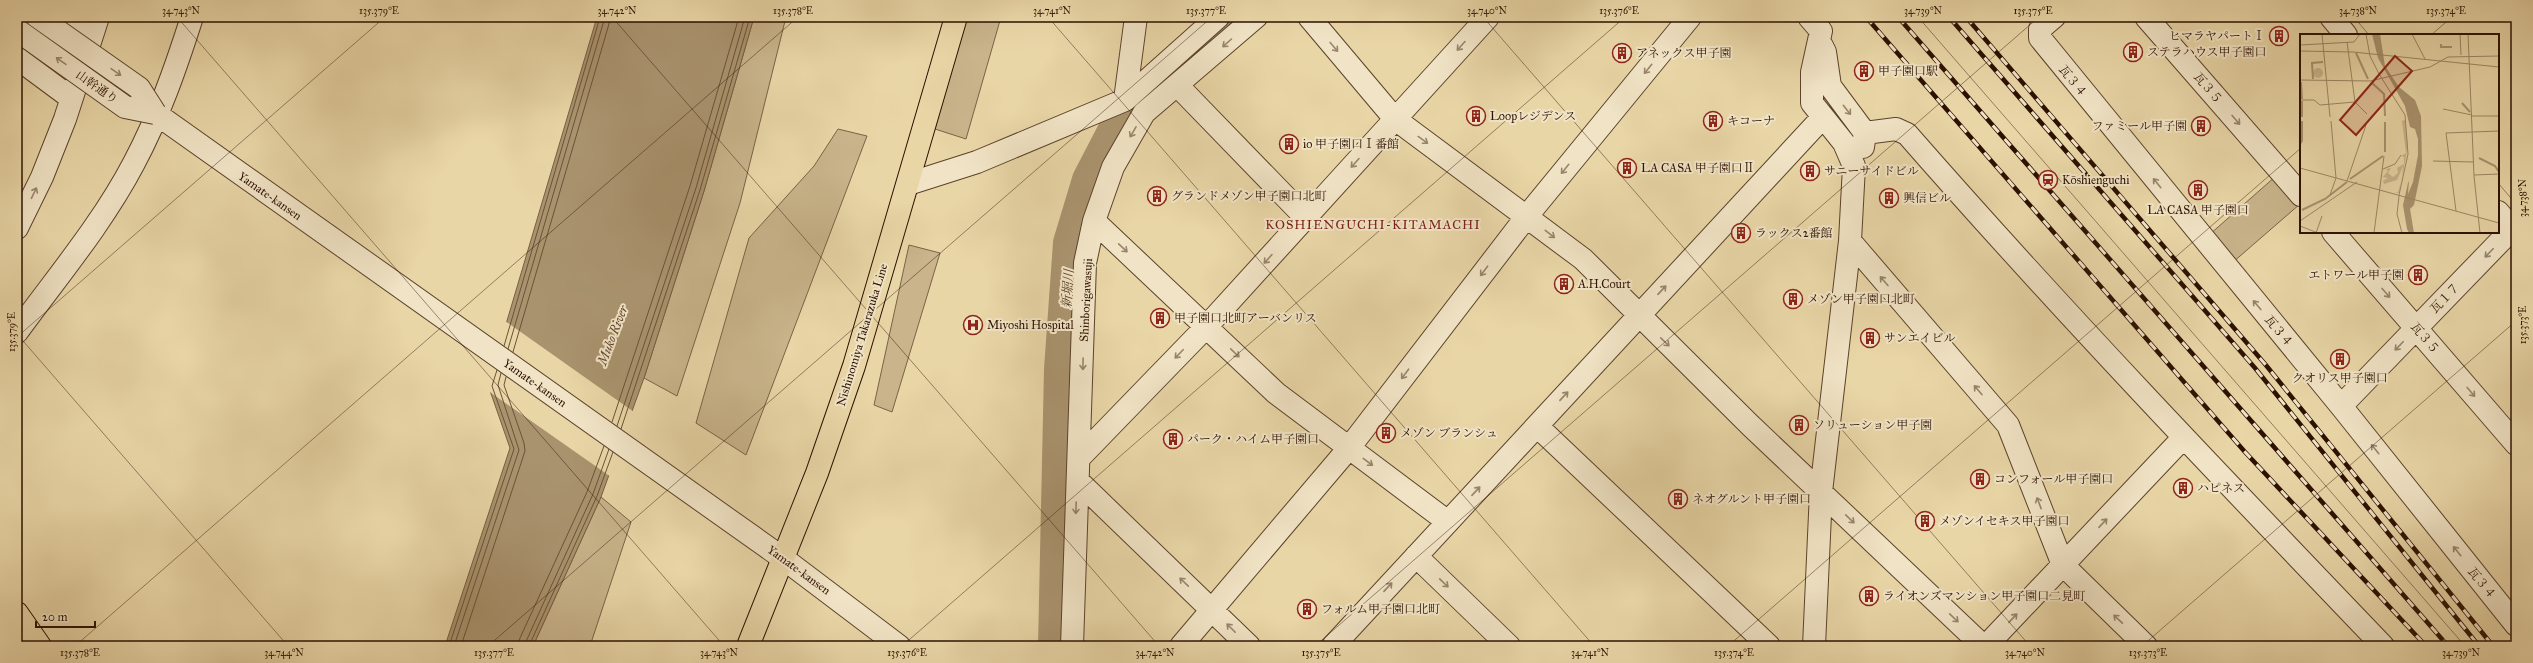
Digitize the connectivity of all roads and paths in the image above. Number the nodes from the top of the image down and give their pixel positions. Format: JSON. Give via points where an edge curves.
{"nodes":[{"id":1,"x":38,"y":17,"type":"edge"},
{"id":2,"x":69,"y":17,"type":"edge"},
{"id":3,"x":192,"y":17,"type":"edge"},
{"id":4,"x":956,"y":17,"type":"edge"},
{"id":5,"x":1136,"y":17,"type":"edge"},
{"id":6,"x":1218,"y":17,"type":"edge"},
{"id":7,"x":1256,"y":17,"type":"edge"},
{"id":8,"x":1309,"y":17,"type":"edge"},
{"id":9,"x":1488,"y":17,"type":"edge"},
{"id":10,"x":1690,"y":17,"type":"edge"},
{"id":11,"x":1808,"y":17,"type":"edge"},
{"id":12,"x":2054,"y":17,"type":"edge"},
{"id":13,"x":2146,"y":17,"type":"edge"},
{"id":14,"x":2331,"y":17,"type":"edge"},
{"id":15,"x":95,"y":25,"type":"edge"},
{"id":16,"x":17,"y":30,"type":"edge"},
{"id":17,"x":2345,"y":34,"type":"edge"},
{"id":18,"x":1820,"y":43,"type":"junction"},
{"id":19,"x":17,"y":58,"type":"edge"},
{"id":20,"x":1178,"y":86,"type":"junction"},
{"id":21,"x":71,"y":98,"type":"junction"},
{"id":22,"x":1125,"y":100,"type":"junction"},
{"id":23,"x":1144,"y":113,"type":"junction"},
{"id":24,"x":160,"y":117,"type":"junction"},
{"id":25,"x":1822,"y":118,"type":"junction"},
{"id":26,"x":1395,"y":119,"type":"junction"},
{"id":27,"x":1860,"y":151,"type":"junction"},
{"id":28,"x":908,"y":184,"type":"junction"},
{"id":29,"x":2300,"y":194,"type":"edge"},
{"id":30,"x":2499,"y":213,"type":"edge"},
{"id":31,"x":1527,"y":216,"type":"junction"},
{"id":32,"x":1306,"y":218,"type":"junction"},
{"id":33,"x":1094,"y":221,"type":"junction"},
{"id":34,"x":17,"y":228,"type":"edge"},
{"id":35,"x":2515,"y":229,"type":"edge"},
{"id":36,"x":2334,"y":233,"type":"edge"},
{"id":37,"x":1850,"y":241,"type":"junction"},
{"id":38,"x":1638,"y":316,"type":"junction"},
{"id":39,"x":1207,"y":326,"type":"junction"},
{"id":40,"x":2417,"y":328,"type":"junction"},
{"id":41,"x":17,"y":332,"type":"edge"},
{"id":42,"x":2341,"y":406,"type":"junction"},
{"id":43,"x":1536,"y":426,"type":"junction"},
{"id":44,"x":2183,"y":438,"type":"junction"},
{"id":45,"x":2516,"y":444,"type":"edge"},
{"id":46,"x":1349,"y":448,"type":"junction"},
{"id":47,"x":1080,"y":457,"type":"junction"},
{"id":48,"x":1078,"y":481,"type":"junction"},
{"id":49,"x":1821,"y":492,"type":"junction"},
{"id":50,"x":1448,"y":522,"type":"junction"},
{"id":51,"x":1416,"y":556,"type":"junction"},
{"id":52,"x":784,"y":559,"type":"junction"},
{"id":53,"x":2063,"y":565,"type":"junction"},
{"id":54,"x":1212,"y":609,"type":"junction"},
{"id":55,"x":17,"y":613,"type":"edge"},
{"id":56,"x":2516,"y":625,"type":"edge"},
{"id":57,"x":40,"y":646,"type":"edge"},
{"id":58,"x":748,"y":646,"type":"edge"},
{"id":59,"x":899,"y":646,"type":"edge"},
{"id":60,"x":1072,"y":646,"type":"edge"},
{"id":61,"x":1181,"y":646,"type":"edge"},
{"id":62,"x":1249,"y":646,"type":"edge"},
{"id":63,"x":1333,"y":646,"type":"edge"},
{"id":64,"x":1509,"y":646,"type":"edge"},
{"id":65,"x":1769,"y":646,"type":"edge"},
{"id":66,"x":1814,"y":646,"type":"edge"},
{"id":67,"x":1983,"y":646,"type":"edge"},
{"id":68,"x":1986,"y":646,"type":"edge"},
{"id":69,"x":2146,"y":646,"type":"edge"},
{"id":70,"x":2383,"y":646,"type":"edge"}],
"edges":[{"from":1,"to":24,"type":"street","name":"山幹通り","one_way":true,"bridge":true,"via":[[139,88]]},
{"from":2,"to":15,"type":"street"},
{"from":3,"to":24,"type":"street"},
{"from":4,"to":28,"type":"main road","name":"Nishinomiya Takarazuka Line"},
{"from":5,"to":22,"type":"street"},
{"from":6,"to":22,"type":"street"},
{"from":7,"to":20,"type":"street","name":"Shinborigawasuji","one_way":true},
{"from":8,"to":26,"type":"street","one_way":true},
{"from":9,"to":26,"type":"street","one_way":true},
{"from":10,"to":31,"type":"street","one_way":true},
{"from":11,"to":18,"type":"street","via":[[1821,31]]},
{"from":42,"to":12,"type":"street","name":"瓦３４","one_way":true,"via":[[2040,38],[2040,29]]},
{"from":13,"to":29,"type":"street","name":"瓦３５","one_way":true},
{"from":14,"to":17,"type":"street"},
{"from":15,"to":21,"type":"street"},
{"from":24,"to":16,"type":"street","name":"山幹通り","one_way":true,"bridge":true,"via":[[125,107]]},
{"from":18,"to":25,"type":"street","via":[[1812,72],[1812,103]]},
{"from":18,"to":27,"type":"street","one_way":true,"via":[[1825,52],[1830,86]]},
{"from":19,"to":21,"type":"street"},
{"from":20,"to":23,"type":"street","name":"Shinborigawasuji"},
{"from":20,"to":32,"type":"street"},
{"from":34,"to":21,"type":"street","one_way":true,"via":[[42,177]]},
{"from":22,"to":23,"type":"street"},
{"from":22,"to":28,"type":"street","via":[[977,162]]},
{"from":23,"to":33,"type":"street","name":"Shinborigawasuji","one_way":true,"via":[[1113,167]]},
{"from":24,"to":41,"type":"street","via":[[108,209]]},
{"from":24,"to":52,"type":"street","name":"Yamate-kansen"},
{"from":25,"to":27,"type":"street","via":[[1844,142]]},
{"from":38,"to":25,"type":"street","one_way":true},
{"from":26,"to":31,"type":"street","one_way":true},
{"from":26,"to":32,"type":"street","one_way":true},
{"from":27,"to":37,"type":"street"},
{"from":27,"to":44,"type":"street","via":[[1896,129],[1907,134],[1993,232]]},
{"from":28,"to":52,"type":"main road","name":"Nishinomiya Takarazuka Line","via":[[854,366]]},
{"from":30,"to":35,"type":"street"},
{"from":31,"to":38,"type":"street","one_way":true,"via":[[1582,259]]},
{"from":31,"to":46,"type":"street","one_way":true},
{"from":32,"to":39,"type":"street","one_way":true},
{"from":33,"to":39,"type":"street","one_way":true},
{"from":33,"to":47,"type":"street","name":"Shinborigawasuji","one_way":true,"via":[[1086,263]]},
{"from":35,"to":40,"type":"street","name":"瓦１７","one_way":true},
{"from":36,"to":40,"type":"street","name":"瓦３５","one_way":true},
{"from":37,"to":49,"type":"street"},
{"from":53,"to":37,"type":"street","one_way":true,"via":[[2008,425]]},
{"from":43,"to":38,"type":"street","one_way":true},
{"from":38,"to":49,"type":"street","one_way":true},
{"from":39,"to":46,"type":"street","one_way":true,"via":[[1276,393]]},
{"from":39,"to":47,"type":"street","one_way":true},
{"from":40,"to":42,"type":"street","name":"瓦１７","one_way":true},
{"from":40,"to":45,"type":"street","name":"瓦３５","one_way":true},
{"from":56,"to":42,"type":"street","name":"瓦３４","one_way":true},
{"from":50,"to":43,"type":"street","one_way":true},
{"from":43,"to":65,"type":"street"},
{"from":53,"to":44,"type":"street","one_way":true},
{"from":44,"to":70,"type":"street"},
{"from":46,"to":50,"type":"street","one_way":true},
{"from":46,"to":54,"type":"street"},
{"from":47,"to":48,"type":"street","name":"Shinborigawasuji"},
{"from":54,"to":48,"type":"street","one_way":true},
{"from":48,"to":60,"type":"street","name":"Shinborigawasuji","one_way":true},
{"from":49,"to":66,"type":"street"},
{"from":49,"to":67,"type":"street","one_way":true},
{"from":50,"to":51,"type":"street"},
{"from":63,"to":51,"type":"street","one_way":true},
{"from":51,"to":64,"type":"street","one_way":true},
{"from":52,"to":58,"type":"main road","name":"Nishinomiya Takarazuka Line"},
{"from":52,"to":59,"type":"street","name":"Yamate-kansen"},
{"from":68,"to":53,"type":"street","one_way":true},
{"from":69,"to":53,"type":"street","one_way":true},
{"from":54,"to":61,"type":"street"},
{"from":62,"to":54,"type":"street","one_way":true},
{"from":55,"to":57,"type":"main road"}]}
